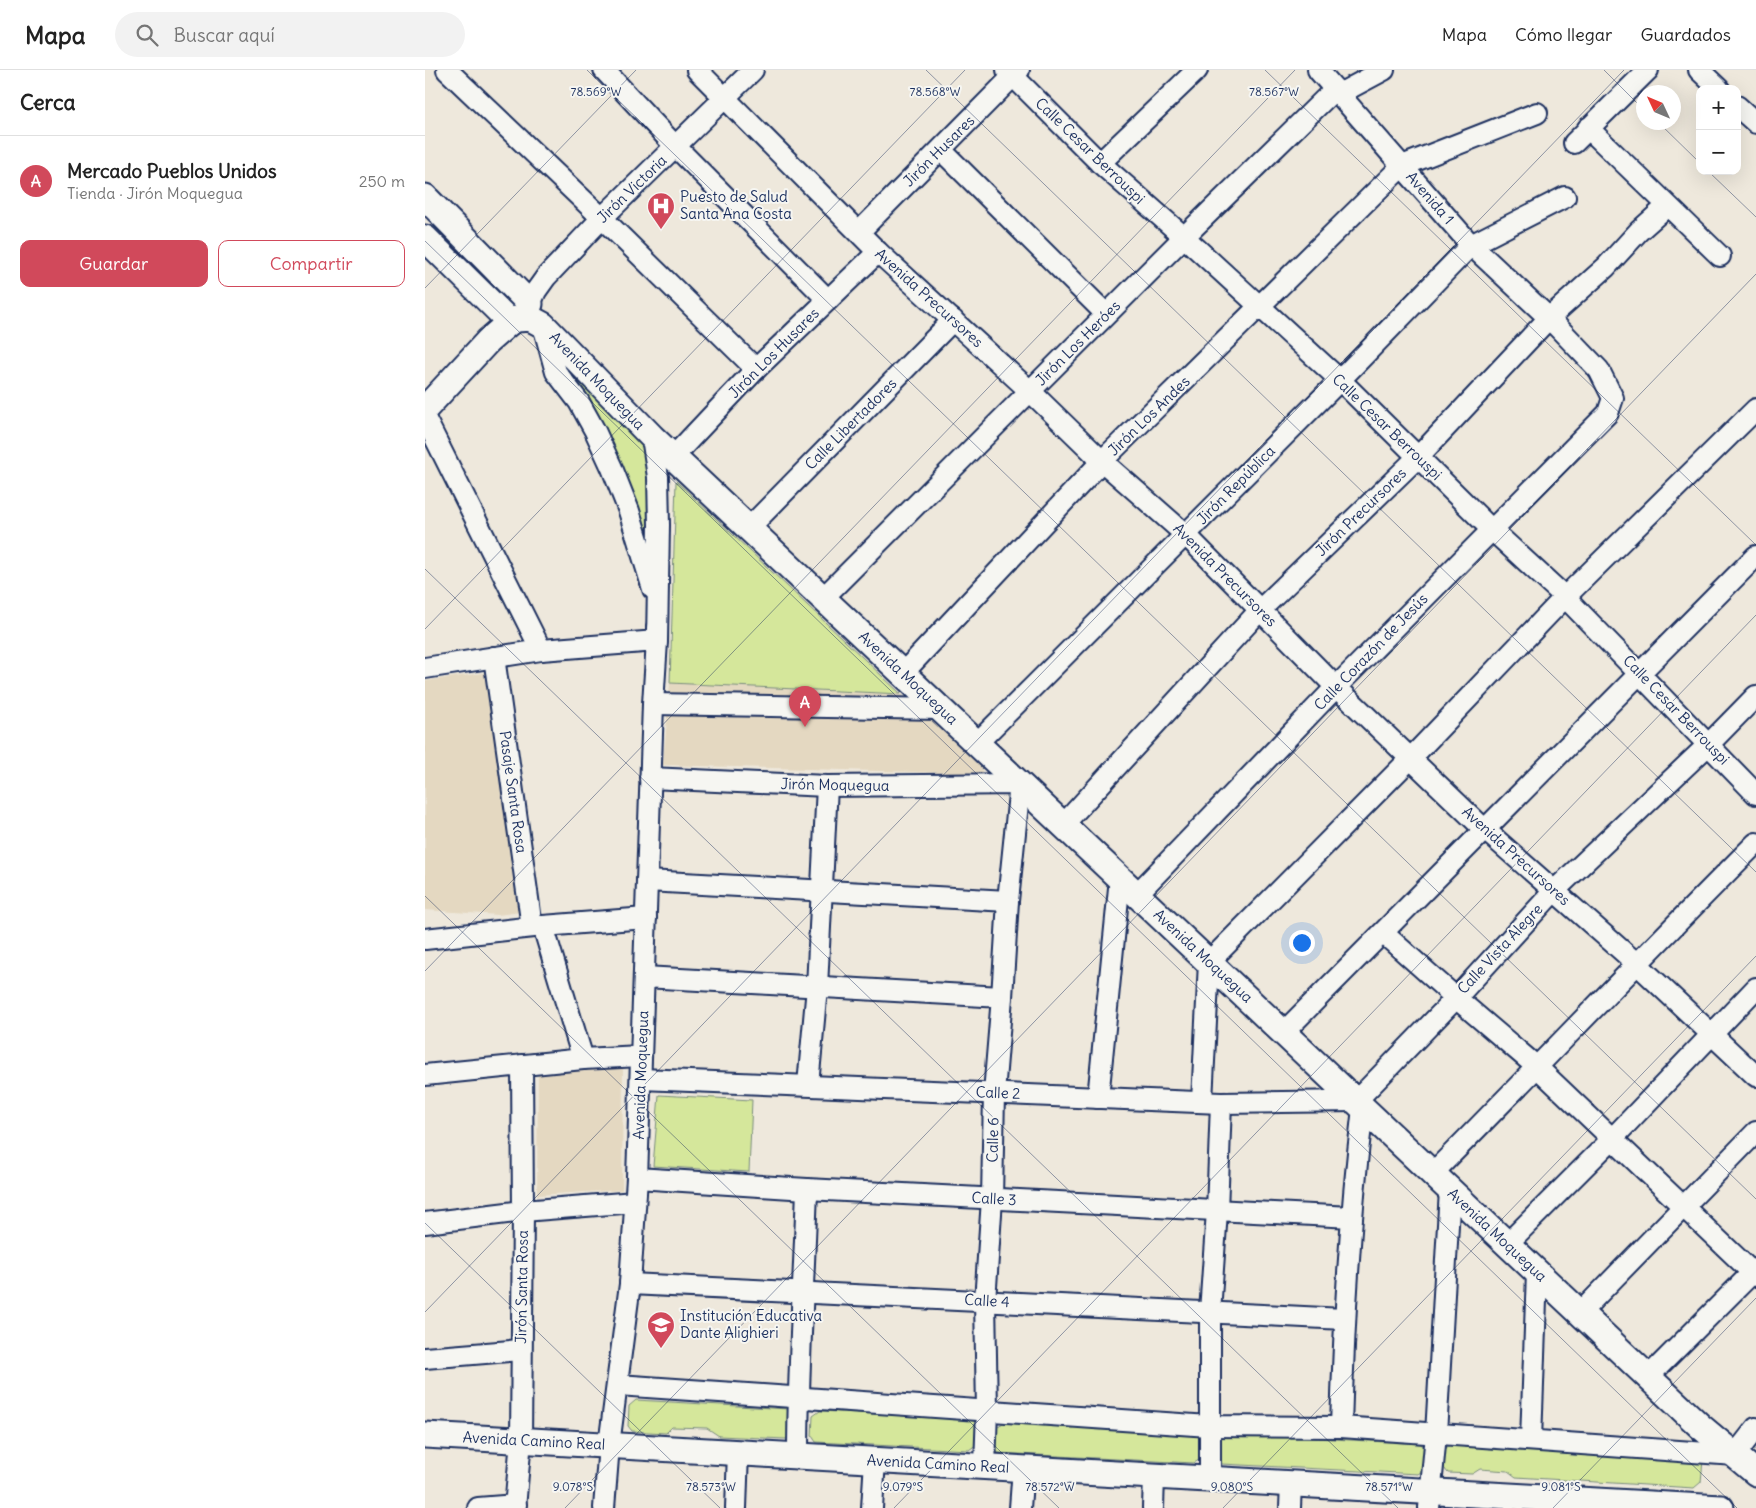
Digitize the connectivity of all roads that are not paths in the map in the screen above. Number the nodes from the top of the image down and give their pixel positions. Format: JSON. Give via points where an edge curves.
{"nodes":[{"id":1,"x":447,"y":70,"type":"edge"},
{"id":2,"x":604,"y":70,"type":"edge"},
{"id":3,"x":697,"y":70,"type":"edge"},
{"id":4,"x":753,"y":70,"type":"edge"},
{"id":5,"x":1197,"y":70,"type":"edge"},
{"id":6,"x":1318,"y":70,"type":"edge"},
{"id":7,"x":1384,"y":70,"type":"edge"},
{"id":8,"x":1649,"y":70,"type":"edge"},
{"id":9,"x":1699,"y":70,"type":"edge"},
{"id":10,"x":1013,"y":72,"type":"edge"},
{"id":11,"x":1715,"y":85,"type":"edge"},
{"id":12,"x":1337,"y":91,"type":"junction"},
{"id":13,"x":725,"y":99,"type":"junction"},
{"id":14,"x":1741,"y":110,"type":"edge"},
{"id":15,"x":1537,"y":113,"type":"dead end"},
{"id":16,"x":1756,"y":123,"type":"edge"},
{"id":17,"x":1588,"y":128,"type":"junction"},
{"id":18,"x":1574,"y":143,"type":"dead end"},
{"id":19,"x":675,"y":147,"type":"junction"},
{"id":20,"x":941,"y":150,"type":"junction"},
{"id":21,"x":1100,"y":163,"type":"junction"},
{"id":22,"x":1402,"y":166,"type":"junction"},
{"id":23,"x":425,"y":197,"type":"edge"},
{"id":24,"x":1565,"y":197,"type":"dead end"},
{"id":25,"x":1667,"y":206,"type":"junction"},
{"id":26,"x":602,"y":218,"type":"junction"},
{"id":27,"x":859,"y":232,"type":"junction"},
{"id":28,"x":1184,"y":237,"type":"junction"},
{"id":29,"x":425,"y":238,"type":"edge"},
{"id":30,"x":1471,"y":245,"type":"junction"},
{"id":31,"x":878,"y":252,"type":"junction"},
{"id":32,"x":1720,"y":256,"type":"dead end"},
{"id":33,"x":828,"y":300,"type":"junction"},
{"id":34,"x":1259,"y":308,"type":"junction"},
{"id":35,"x":1106,"y":314,"type":"junction"},
{"id":36,"x":528,"y":318,"type":"junction"},
{"id":37,"x":1549,"y":318,"type":"junction"},
{"id":38,"x":953,"y":320,"type":"junction"},
{"id":39,"x":756,"y":369,"type":"junction"},
{"id":40,"x":1340,"y":380,"type":"junction"},
{"id":41,"x":1031,"y":391,"type":"junction"},
{"id":42,"x":1756,"y":408,"type":"edge"},
{"id":43,"x":425,"y":409,"type":"edge"},
{"id":44,"x":1608,"y":413,"type":"joint"},
{"id":45,"x":425,"y":418,"type":"edge"},
{"id":46,"x":652,"y":437,"type":"junction"},
{"id":47,"x":673,"y":457,"type":"junction"},
{"id":48,"x":1418,"y":457,"type":"junction"},
{"id":49,"x":1102,"y":461,"type":"junction"},
{"id":50,"x":749,"y":528,"type":"junction"},
{"id":51,"x":1491,"y":529,"type":"junction"},
{"id":52,"x":1186,"y":535,"type":"junction"},
{"id":53,"x":1756,"y":556,"type":"edge"},
{"id":54,"x":1565,"y":597,"type":"junction"},
{"id":55,"x":823,"y":598,"type":"junction"},
{"id":56,"x":1260,"y":610,"type":"junction"},
{"id":57,"x":657,"y":641,"type":"junction"},
{"id":58,"x":541,"y":650,"type":"junction"},
{"id":59,"x":494,"y":657,"type":"junction"},
{"id":60,"x":425,"y":668,"type":"edge"},
{"id":61,"x":903,"y":673,"type":"junction"},
{"id":62,"x":1640,"y":674,"type":"junction"},
{"id":63,"x":1336,"y":687,"type":"junction"},
{"id":64,"x":1756,"y":696,"type":"edge"},
{"id":65,"x":653,"y":704,"type":"junction"},
{"id":66,"x":941,"y":709,"type":"junction"},
{"id":67,"x":977,"y":743,"type":"junction"},
{"id":68,"x":1709,"y":744,"type":"junction"},
{"id":69,"x":1411,"y":758,"type":"junction"},
{"id":70,"x":650,"y":778,"type":"junction"},
{"id":71,"x":1020,"y":784,"type":"junction"},
{"id":72,"x":827,"y":786,"type":"junction"},
{"id":73,"x":1756,"y":794,"type":"edge"},
{"id":74,"x":1063,"y":825,"type":"junction"},
{"id":75,"x":1484,"y":828,"type":"junction"},
{"id":76,"x":1756,"y":843,"type":"edge"},
{"id":77,"x":647,"y":881,"type":"junction"},
{"id":78,"x":1128,"y":886,"type":"junction"},
{"id":79,"x":822,"y":890,"type":"junction"},
{"id":80,"x":1554,"y":891,"type":"junction"},
{"id":81,"x":1008,"y":901,"type":"junction"},
{"id":82,"x":646,"y":918,"type":"junction"},
{"id":83,"x":538,"y":927,"type":"junction"},
{"id":84,"x":1383,"y":933,"type":"junction"},
{"id":85,"x":425,"y":938,"type":"edge"},
{"id":86,"x":1209,"y":962,"type":"junction"},
{"id":87,"x":1636,"y":963,"type":"junction"},
{"id":88,"x":644,"y":977,"type":"junction"},
{"id":89,"x":817,"y":986,"type":"junction"},
{"id":90,"x":1756,"y":988,"type":"edge"},
{"id":91,"x":1002,"y":997,"type":"junction"},
{"id":92,"x":1455,"y":998,"type":"junction"},
{"id":93,"x":1283,"y":1032,"type":"junction"},
{"id":94,"x":1711,"y":1034,"type":"junction"},
{"id":95,"x":640,"y":1056,"type":"junction"},
{"id":96,"x":583,"y":1059,"type":"junction"},
{"id":97,"x":522,"y":1065,"type":"junction"},
{"id":98,"x":1537,"y":1067,"type":"junction"},
{"id":99,"x":425,"y":1076,"type":"edge"},
{"id":100,"x":1756,"y":1076,"type":"edge"},
{"id":101,"x":641,"y":1079,"type":"junction"},
{"id":102,"x":808,"y":1085,"type":"junction"},
{"id":103,"x":994,"y":1093,"type":"junction"},
{"id":104,"x":1098,"y":1098,"type":"junction"},
{"id":105,"x":1212,"y":1102,"type":"junction"},
{"id":106,"x":1359,"y":1105,"type":"junction"},
{"id":107,"x":1756,"y":1132,"type":"edge"},
{"id":108,"x":1612,"y":1138,"type":"junction"},
{"id":109,"x":637,"y":1178,"type":"junction"},
{"id":110,"x":1441,"y":1182,"type":"junction"},
{"id":111,"x":807,"y":1189,"type":"junction"},
{"id":112,"x":992,"y":1199,"type":"junction"},
{"id":113,"x":635,"y":1202,"type":"junction"},
{"id":114,"x":1683,"y":1207,"type":"junction"},
{"id":115,"x":523,"y":1211,"type":"junction"},
{"id":116,"x":1217,"y":1211,"type":"junction"},
{"id":117,"x":1352,"y":1217,"type":"junction"},
{"id":118,"x":425,"y":1223,"type":"edge"},
{"id":119,"x":1507,"y":1244,"type":"junction"},
{"id":120,"x":1537,"y":1272,"type":"junction"},
{"id":121,"x":1755,"y":1272,"type":"edge"},
{"id":122,"x":630,"y":1284,"type":"junction"},
{"id":123,"x":804,"y":1293,"type":"junction"},
{"id":124,"x":985,"y":1301,"type":"junction"},
{"id":125,"x":1210,"y":1312,"type":"junction"},
{"id":126,"x":1580,"y":1313,"type":"junction"},
{"id":127,"x":1344,"y":1319,"type":"junction"},
{"id":128,"x":521,"y":1350,"type":"junction"},
{"id":129,"x":425,"y":1358,"type":"edge"},
{"id":130,"x":1648,"y":1377,"type":"junction"},
{"id":131,"x":618,"y":1385,"type":"junction"},
{"id":132,"x":798,"y":1397,"type":"junction"},
{"id":133,"x":987,"y":1410,"type":"junction"},
{"id":134,"x":1209,"y":1426,"type":"junction"},
{"id":135,"x":1341,"y":1427,"type":"junction"},
{"id":136,"x":1756,"y":1428,"type":"edge"},
{"id":137,"x":1436,"y":1434,"type":"junction"},
{"id":138,"x":425,"y":1435,"type":"edge"},
{"id":139,"x":521,"y":1440,"type":"junction"},
{"id":140,"x":1531,"y":1440,"type":"junction"},
{"id":141,"x":609,"y":1445,"type":"junction"},
{"id":142,"x":738,"y":1452,"type":"junction"},
{"id":143,"x":1735,"y":1455,"type":"junction"},
{"id":144,"x":798,"y":1456,"type":"junction"},
{"id":145,"x":875,"y":1460,"type":"junction"},
{"id":146,"x":985,"y":1466,"type":"junction"},
{"id":147,"x":1023,"y":1468,"type":"junction"},
{"id":148,"x":1756,"y":1473,"type":"edge"},
{"id":149,"x":1154,"y":1476,"type":"junction"},
{"id":150,"x":1210,"y":1479,"type":"junction"},
{"id":151,"x":1291,"y":1483,"type":"junction"},
{"id":152,"x":1429,"y":1499,"type":"edge"},
{"id":153,"x":1558,"y":1503,"type":"edge"},
{"id":154,"x":515,"y":1506,"type":"edge"},
{"id":155,"x":1706,"y":1507,"type":"edge"},
{"id":156,"x":478,"y":1508,"type":"edge"},
{"id":157,"x":604,"y":1508,"type":"edge"},
{"id":158,"x":736,"y":1508,"type":"edge"},
{"id":159,"x":873,"y":1508,"type":"edge"},
{"id":160,"x":1020,"y":1508,"type":"edge"},
{"id":161,"x":1153,"y":1508,"type":"edge"},
{"id":162,"x":1290,"y":1508,"type":"edge"}],
"edges":[{"from":1,"to":26,"type":"street"},
{"from":2,"to":19,"type":"street"},
{"from":3,"to":13,"type":"street","name":"Avenida Precursores"},
{"from":4,"to":13,"type":"street","name":"Jirón Victoria"},
{"from":5,"to":21,"type":"street"},
{"from":6,"to":12,"type":"street","name":"Avenida 1"},
{"from":7,"to":12,"type":"street","name":"Jirón Los Heróes"},
{"from":8,"to":17,"type":"street"},
{"from":9,"to":11,"type":"street"},
{"from":10,"to":20,"type":"street","name":"Jirón Husares"},
{"from":10,"to":21,"type":"street","name":"Calle Cesar Berrouspi"},
{"from":12,"to":22,"type":"street","name":"Avenida 1"},
{"from":12,"to":28,"type":"street","name":"Jirón Los Heróes"},
{"from":13,"to":19,"type":"street","name":"Jirón Victoria"},
{"from":13,"to":27,"type":"street","name":"Avenida Precursores"},
{"from":14,"to":16,"type":"street"},
{"from":15,"to":22,"type":"street"},
{"from":17,"to":18,"type":"street"},
{"from":17,"to":25,"type":"street"},
{"from":19,"to":26,"type":"street","name":"Jirón Victoria"},
{"from":19,"to":33,"type":"street"},
{"from":20,"to":27,"type":"street","name":"Jirón Husares"},
{"from":20,"to":35,"type":"street"},
{"from":21,"to":28,"type":"street","name":"Calle Cesar Berrouspi"},
{"from":22,"to":30,"type":"street","name":"Avenida 1"},
{"from":22,"to":34,"type":"street","name":"Jirón Los Andes"},
{"from":23,"to":36,"type":"main road","name":"Avenida Moquegua"},
{"from":24,"to":30,"type":"street","name":"Jirón República"},
{"from":25,"to":32,"type":"street"},
{"from":25,"to":37,"type":"street","name":"Jirón Precursores"},
{"from":26,"to":36,"type":"street","name":"Jirón Victoria","via":[[536,291]]},
{"from":26,"to":39,"type":"street"},
{"from":27,"to":31,"type":"street","name":"Avenida Precursores"},
{"from":28,"to":34,"type":"street","name":"Calle Cesar Berrouspi"},
{"from":28,"to":35,"type":"street","name":"Jirón Los Heróes"},
{"from":29,"to":36,"type":"main road","name":"Avenida Moquegua"},
{"from":30,"to":37,"type":"street","name":"Avenida 1"},
{"from":30,"to":40,"type":"street","name":"Jirón República"},
{"from":31,"to":33,"type":"street","name":"Jirón Los Husares"},
{"from":31,"to":38,"type":"street","name":"Avenida Precursores"},
{"from":33,"to":39,"type":"street","name":"Jirón Los Husares"},
{"from":34,"to":40,"type":"street","name":"Calle Cesar Berrouspi"},
{"from":34,"to":49,"type":"street","name":"Jirón Los Andes"},
{"from":35,"to":41,"type":"street","name":"Jirón Los Heróes"},
{"from":36,"to":43,"type":"main road","via":[[488,341]]},
{"from":36,"to":46,"type":"main road","name":"Avenida Moquegua"},
{"from":36,"to":57,"type":"street","name":"Avenida Moquegua","via":[[556,372],[579,402],[595,431],[629,511],[656,600]]},
{"from":37,"to":44,"type":"street","name":"Avenida 1","via":[[1599,370],[1613,398]]},
{"from":37,"to":48,"type":"street","name":"Jirón Precursores"},
{"from":38,"to":41,"type":"street","name":"Avenida Precursores"},
{"from":38,"to":50,"type":"street","name":"Calle Libertadores"},
{"from":39,"to":47,"type":"street","name":"Jirón Los Husares"},
{"from":40,"to":48,"type":"street","name":"Calle Cesar Berrouspi"},
{"from":40,"to":52,"type":"street","name":"Jirón República"},
{"from":41,"to":49,"type":"street","name":"Avenida Precursores"},
{"from":41,"to":55,"type":"street","name":"Jirón Los Heróes"},
{"from":42,"to":54,"type":"street"},
{"from":44,"to":51,"type":"street","name":"Calle Corazón de Jesús"},
{"from":45,"to":58,"type":"street"},
{"from":46,"to":47,"type":"main road","name":"Avenida Moquegua"},
{"from":46,"to":57,"type":"street","name":"Avenida Moquegua","via":[[658,477]]},
{"from":47,"to":50,"type":"main road","name":"Avenida Moquegua"},
{"from":48,"to":51,"type":"street","name":"Calle Cesar Berrouspi"},
{"from":48,"to":56,"type":"street","name":"Jirón Precursores"},
{"from":49,"to":52,"type":"street","name":"Avenida Precursores"},
{"from":49,"to":61,"type":"street","name":"Jirón Los Andes"},
{"from":50,"to":55,"type":"main road","name":"Avenida Moquegua"},
{"from":51,"to":54,"type":"street","name":"Calle Cesar Berrouspi"},
{"from":51,"to":63,"type":"street","name":"Calle Corazón de Jesús"},
{"from":52,"to":56,"type":"street","name":"Avenida Precursores"},
{"from":52,"to":67,"type":"street","name":"Jirón República"},
{"from":53,"to":62,"type":"street"},
{"from":54,"to":62,"type":"street","name":"Calle Cesar Berrouspi"},
{"from":54,"to":69,"type":"street"},
{"from":55,"to":61,"type":"main road","name":"Avenida Moquegua"},
{"from":56,"to":63,"type":"street","name":"Avenida Precursores"},
{"from":56,"to":74,"type":"street","name":"Jirón Precursores"},
{"from":57,"to":58,"type":"street"},
{"from":57,"to":65,"type":"street","name":"Avenida Moquegua"},
{"from":58,"to":59,"type":"street"},
{"from":59,"to":60,"type":"street"},
{"from":59,"to":83,"type":"street","name":"Pasaje Santa Rosa"},
{"from":61,"to":66,"type":"main road","name":"Avenida Moquegua"},
{"from":62,"to":68,"type":"street","name":"Calle Cesar Berrouspi"},
{"from":62,"to":75,"type":"street"},
{"from":63,"to":69,"type":"street","name":"Avenida Precursores"},
{"from":63,"to":78,"type":"street","name":"Calle Corazón de Jesús"},
{"from":64,"to":68,"type":"street","name":"Calle Vista Alegre"},
{"from":65,"to":66,"type":"street"},
{"from":65,"to":70,"type":"street","name":"Avenida Moquegua"},
{"from":66,"to":67,"type":"main road","name":"Avenida Moquegua"},
{"from":67,"to":71,"type":"main road","name":"Avenida Moquegua"},
{"from":68,"to":73,"type":"street","name":"Calle Cesar Berrouspi"},
{"from":68,"to":80,"type":"street","name":"Calle Vista Alegre"},
{"from":69,"to":75,"type":"street","name":"Avenida Precursores"},
{"from":69,"to":86,"type":"street"},
{"from":70,"to":72,"type":"street","name":"Jirón Moquegua"},
{"from":70,"to":77,"type":"street","name":"Avenida Moquegua"},
{"from":71,"to":72,"type":"street","name":"Jirón Moquegua"},
{"from":71,"to":74,"type":"main road","name":"Avenida Moquegua"},
{"from":71,"to":81,"type":"street","name":"Calle 6"},
{"from":72,"to":79,"type":"street"},
{"from":74,"to":78,"type":"main road","name":"Avenida Moquegua"},
{"from":75,"to":80,"type":"street","name":"Avenida Precursores"},
{"from":75,"to":84,"type":"street"},
{"from":76,"to":87,"type":"street"},
{"from":77,"to":79,"type":"street"},
{"from":77,"to":82,"type":"street","name":"Avenida Moquegua"},
{"from":78,"to":86,"type":"main road","name":"Avenida Moquegua"},
{"from":78,"to":104,"type":"street"},
{"from":79,"to":81,"type":"street"},
{"from":79,"to":89,"type":"street"},
{"from":80,"to":87,"type":"street","name":"Avenida Precursores"},
{"from":80,"to":92,"type":"street","name":"Calle Vista Alegre"},
{"from":81,"to":91,"type":"street","name":"Calle 6"},
{"from":82,"to":83,"type":"street"},
{"from":82,"to":88,"type":"street","name":"Avenida Moquegua"},
{"from":83,"to":85,"type":"street"},
{"from":83,"to":96,"type":"street","name":"Pasaje Santa Rosa"},
{"from":84,"to":92,"type":"street"},
{"from":84,"to":93,"type":"street"},
{"from":86,"to":93,"type":"main road","name":"Avenida Moquegua"},
{"from":86,"to":105,"type":"street"},
{"from":87,"to":94,"type":"street","name":"Avenida Precursores"},
{"from":87,"to":98,"type":"street"},
{"from":88,"to":89,"type":"street"},
{"from":88,"to":95,"type":"street","name":"Avenida Moquegua"},
{"from":89,"to":91,"type":"street"},
{"from":89,"to":102,"type":"street"},
{"from":90,"to":94,"type":"street"},
{"from":91,"to":103,"type":"street","name":"Calle 6"},
{"from":92,"to":98,"type":"street"},
{"from":92,"to":106,"type":"street","name":"Calle Vista Alegre"},
{"from":93,"to":106,"type":"main road","name":"Avenida Moquegua"},
{"from":94,"to":100,"type":"street","name":"Avenida Precursores"},
{"from":94,"to":108,"type":"street"},
{"from":95,"to":96,"type":"street"},
{"from":95,"to":101,"type":"street","name":"Avenida Moquegua"},
{"from":96,"to":97,"type":"street"},
{"from":97,"to":99,"type":"street"},
{"from":97,"to":115,"type":"street","name":"Jirón Santa Rosa"},
{"from":98,"to":108,"type":"street"},
{"from":98,"to":110,"type":"street"},
{"from":101,"to":102,"type":"street","name":"Calle 2"},
{"from":101,"to":109,"type":"street","name":"Avenida Moquegua"},
{"from":102,"to":103,"type":"street","name":"Calle 2"},
{"from":103,"to":104,"type":"street","name":"Calle 2"},
{"from":103,"to":112,"type":"street","name":"Calle 6"},
{"from":104,"to":105,"type":"street","name":"Calle 2"},
{"from":105,"to":106,"type":"street","name":"Calle 2"},
{"from":105,"to":116,"type":"street"},
{"from":106,"to":110,"type":"main road","name":"Avenida Moquegua"},
{"from":106,"to":117,"type":"street"},
{"from":107,"to":114,"type":"street"},
{"from":108,"to":114,"type":"street"},
{"from":108,"to":119,"type":"street"},
{"from":109,"to":111,"type":"street","name":"Calle 3"},
{"from":109,"to":113,"type":"street","name":"Avenida Moquegua"},
{"from":110,"to":119,"type":"main road","name":"Avenida Moquegua"},
{"from":110,"to":137,"type":"street"},
{"from":111,"to":112,"type":"street","name":"Calle 3"},
{"from":111,"to":123,"type":"street"},
{"from":112,"to":116,"type":"street","name":"Calle 3"},
{"from":112,"to":124,"type":"street","name":"Calle 6"},
{"from":113,"to":115,"type":"street"},
{"from":113,"to":122,"type":"street","name":"Avenida Moquegua"},
{"from":114,"to":121,"type":"street"},
{"from":114,"to":126,"type":"street"},
{"from":115,"to":118,"type":"street"},
{"from":115,"to":128,"type":"street","name":"Jirón Santa Rosa"},
{"from":116,"to":117,"type":"street","name":"Calle 3"},
{"from":116,"to":125,"type":"street"},
{"from":117,"to":127,"type":"street"},
{"from":119,"to":120,"type":"main road","name":"Avenida Moquegua"},
{"from":120,"to":126,"type":"main road","name":"Avenida Moquegua"},
{"from":120,"to":140,"type":"street"},
{"from":121,"to":130,"type":"street"},
{"from":122,"to":123,"type":"street","name":"Calle 4"},
{"from":122,"to":131,"type":"street","name":"Avenida Moquegua"},
{"from":123,"to":124,"type":"street","name":"Calle 4"},
{"from":123,"to":132,"type":"street"},
{"from":124,"to":125,"type":"street","name":"Calle 4"},
{"from":124,"to":133,"type":"street","name":"Calle 6"},
{"from":125,"to":127,"type":"street","name":"Calle 4"},
{"from":125,"to":134,"type":"street"},
{"from":126,"to":130,"type":"main road","name":"Avenida Moquegua"},
{"from":127,"to":135,"type":"street"},
{"from":128,"to":129,"type":"street"},
{"from":128,"to":139,"type":"street","name":"Jirón Santa Rosa"},
{"from":130,"to":143,"type":"main road","name":"Avenida Moquegua"},
{"from":131,"to":132,"type":"street"},
{"from":131,"to":141,"type":"street","name":"Avenida Moquegua"},
{"from":132,"to":133,"type":"street"},
{"from":132,"to":144,"type":"street"},
{"from":133,"to":134,"type":"street"},
{"from":133,"to":146,"type":"street","name":"Calle 6"},
{"from":134,"to":135,"type":"street"},
{"from":134,"to":150,"type":"street"},
{"from":135,"to":137,"type":"street"},
{"from":136,"to":143,"type":"street"},
{"from":137,"to":140,"type":"street"},
{"from":137,"to":152,"type":"street"},
{"from":138,"to":139,"type":"main road","name":"Avenida Camino Real"},
{"from":139,"to":141,"type":"main road","name":"Avenida Camino Real"},
{"from":139,"to":154,"type":"street","name":"Jirón Santa Rosa"},
{"from":140,"to":143,"type":"street"},
{"from":141,"to":142,"type":"main road","name":"Avenida Camino Real"},
{"from":141,"to":157,"type":"street","name":"Avenida Moquegua"},
{"from":142,"to":144,"type":"main road","name":"Avenida Camino Real"},
{"from":142,"to":158,"type":"street"},
{"from":143,"to":148,"type":"main road","name":"Avenida Moquegua"},
{"from":144,"to":145,"type":"main road","name":"Avenida Camino Real"},
{"from":145,"to":146,"type":"main road","name":"Avenida Camino Real"},
{"from":145,"to":159,"type":"street"},
{"from":146,"to":147,"type":"main road","name":"Avenida Camino Real"},
{"from":147,"to":149,"type":"main road","name":"Avenida Camino Real"},
{"from":147,"to":160,"type":"street"},
{"from":149,"to":150,"type":"main road","name":"Avenida Camino Real"},
{"from":149,"to":161,"type":"street"},
{"from":150,"to":151,"type":"main road","name":"Avenida Camino Real"},
{"from":151,"to":152,"type":"main road","name":"Avenida Camino Real"},
{"from":151,"to":162,"type":"street"},
{"from":152,"to":153,"type":"main road","name":"Avenida Camino Real"},
{"from":153,"to":155,"type":"main road","name":"Avenida Camino Real"},
{"from":154,"to":156,"type":"street"}]}
